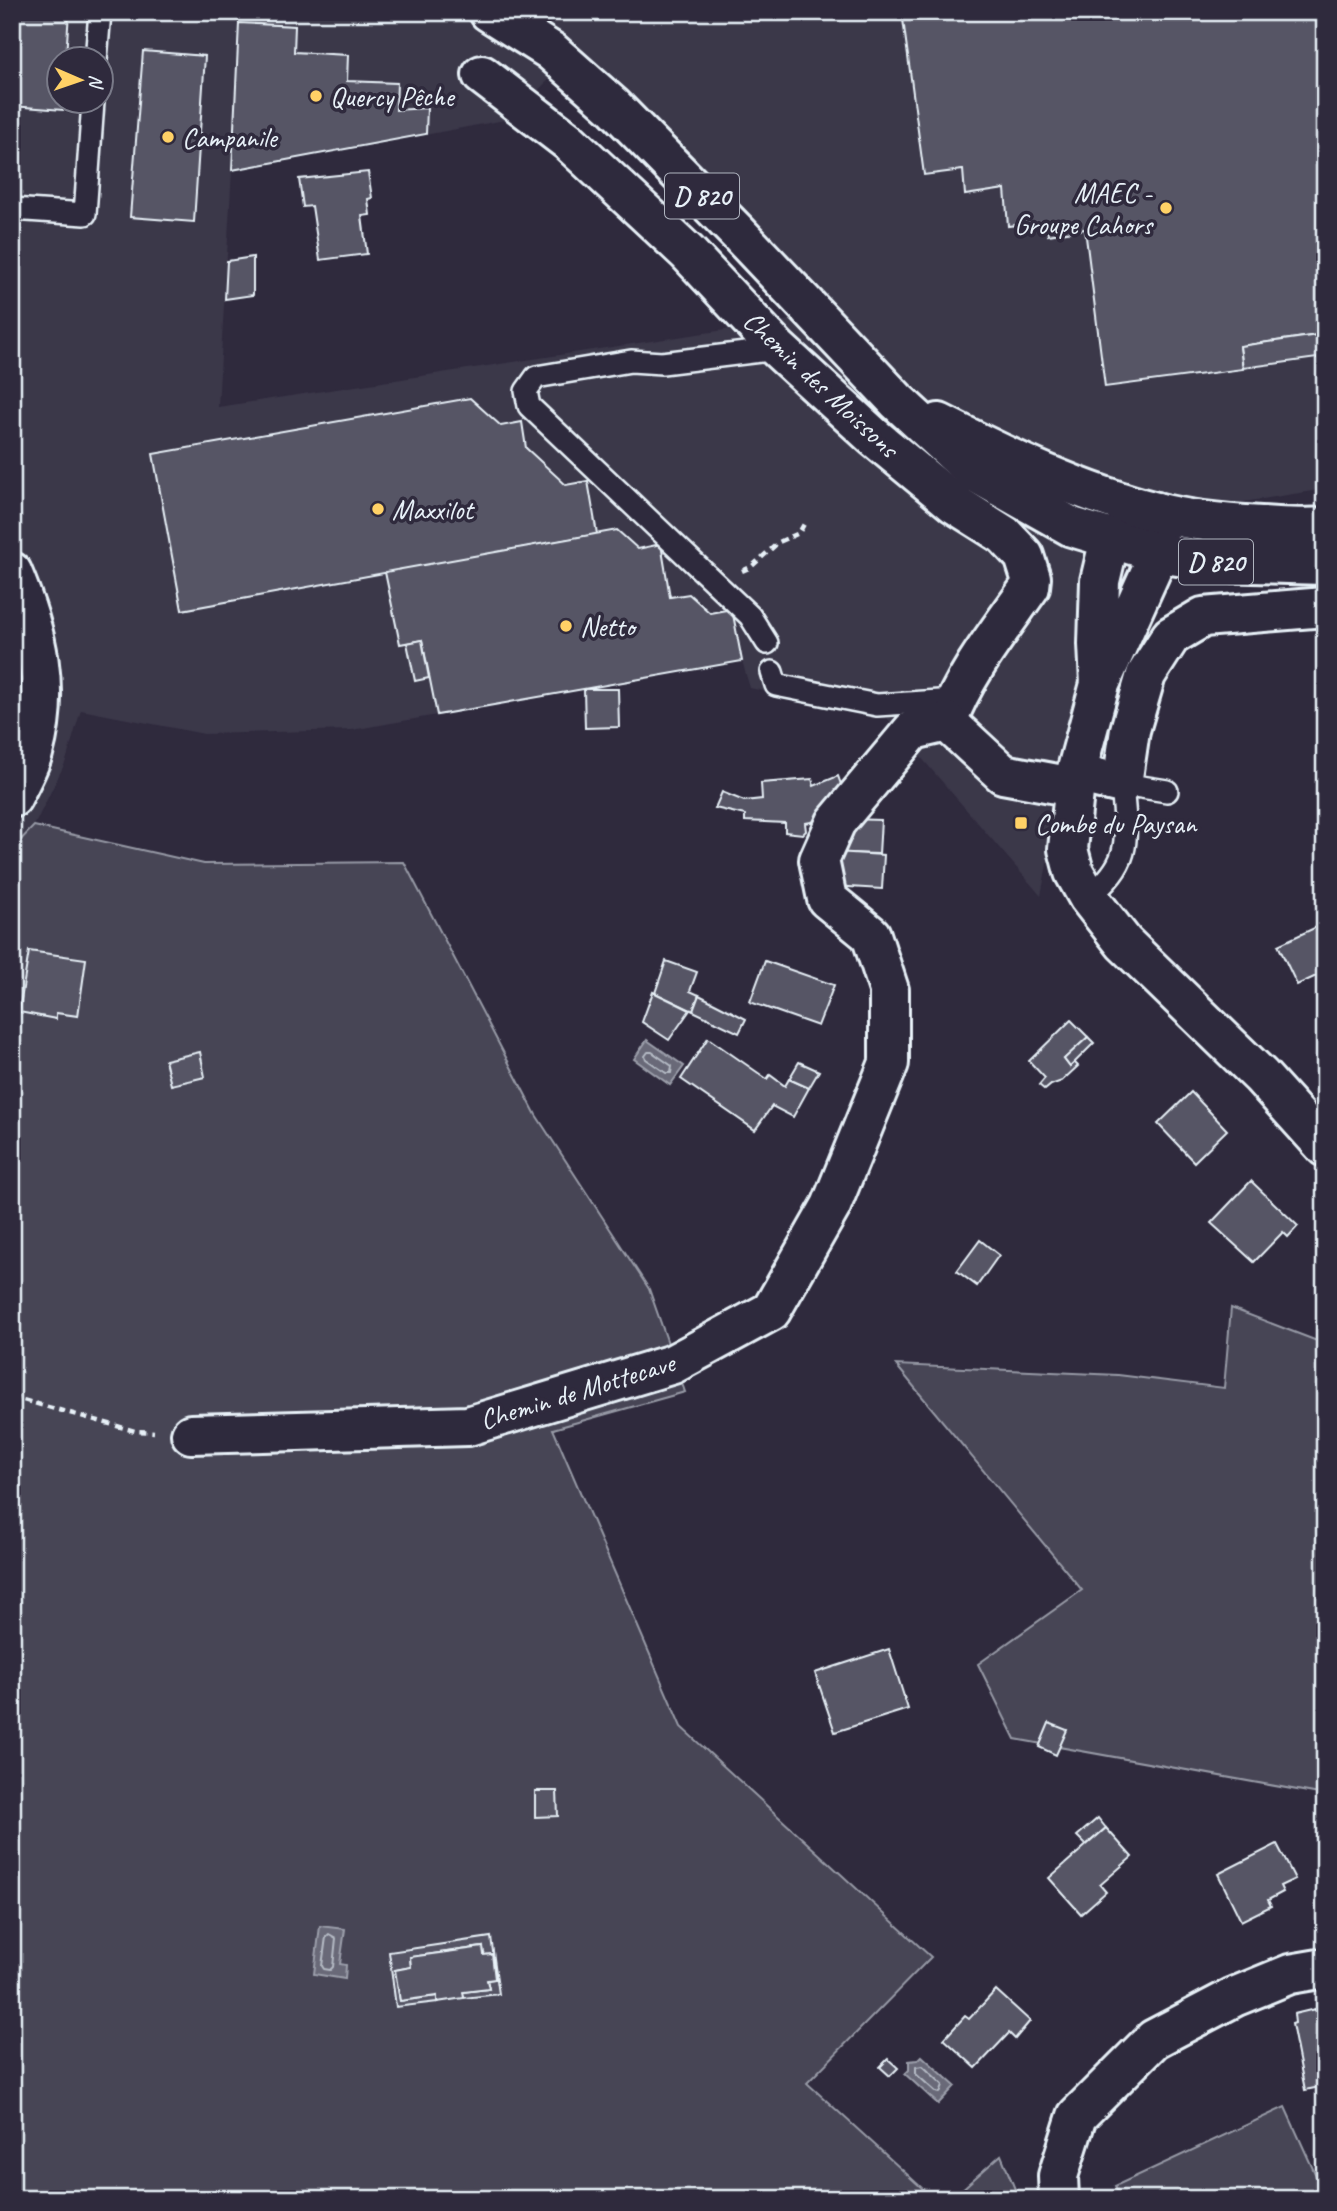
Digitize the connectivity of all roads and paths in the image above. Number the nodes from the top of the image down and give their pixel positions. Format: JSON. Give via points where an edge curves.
{"nodes":[{"id":1,"x":100,"y":12,"type":"edge"},
{"id":2,"x":489,"y":12,"type":"edge"},
{"id":3,"x":97,"y":46,"type":"edge"},
{"id":4,"x":482,"y":75,"type":"dead end"},
{"id":5,"x":92,"y":116,"type":"edge"},
{"id":6,"x":12,"y":209,"type":"edge"},
{"id":7,"x":778,"y":349,"type":"junction"},
{"id":8,"x":897,"y":401,"type":"junction"},
{"id":9,"x":1156,"y":512,"type":"junction"},
{"id":10,"x":804,"y":524,"type":"dead end"},
{"id":11,"x":1325,"y":527,"type":"edge"},
{"id":12,"x":1110,"y":539,"type":"junction"},
{"id":13,"x":1159,"y":553,"type":"junction"},
{"id":14,"x":1325,"y":565,"type":"edge"},
{"id":15,"x":12,"y":572,"type":"edge"},
{"id":16,"x":715,"y":582,"type":"junction"},
{"id":17,"x":1325,"y":607,"type":"edge"},
{"id":18,"x":767,"y":643,"type":"dead end"},
{"id":19,"x":772,"y":672,"type":"dead end"},
{"id":20,"x":1100,"y":684,"type":"junction"},
{"id":21,"x":951,"y":711,"type":"junction"},
{"id":22,"x":1074,"y":780,"type":"junction"},
{"id":23,"x":1122,"y":784,"type":"junction"},
{"id":24,"x":1167,"y":791,"type":"dead end"},
{"id":25,"x":12,"y":798,"type":"edge"},
{"id":26,"x":1088,"y":897,"type":"junction"},
{"id":27,"x":1325,"y":1147,"type":"edge"},
{"id":28,"x":12,"y":1397,"type":"edge"},
{"id":29,"x":191,"y":1434,"type":"joint"},
{"id":30,"x":1325,"y":1968,"type":"edge"},
{"id":31,"x":1059,"y":2199,"type":"edge"}],
"edges":[{"from":1,"to":3,"type":"lane"},
{"from":2,"to":8,"type":"street","number":"D 820","via":[[551,51],[613,106]]},
{"from":4,"to":7,"type":"street","name":"Chemin des Moissons","via":[[568,141],[687,252]]},
{"from":5,"to":6,"type":"lane","via":[[85,214]]},
{"from":7,"to":16,"type":"lane","via":[[662,363],[631,362],[536,377],[526,391],[529,406]]},
{"from":7,"to":21,"type":"street","name":"Chemin des Moissons","via":[[874,438],[955,503],[1004,535],[1024,556],[1030,587]]},
{"from":8,"to":9,"type":"street","number":"D 820","via":[[1092,492]]},
{"from":8,"to":12,"type":"street","number":"D 820","via":[[974,471],[1072,527]]},
{"from":9,"to":11,"type":"street","number":"D 820","via":[[1217,523]]},
{"from":9,"to":12,"type":"street"},
{"from":9,"to":13,"type":"street"},
{"from":10,"to":16,"type":"path","via":[[799,533],[779,542],[751,567]]},
{"from":12,"to":13,"type":"street","number":"D 820"},
{"from":12,"to":20,"type":"street","via":[[1100,581]]},
{"from":13,"to":14,"type":"street","number":"D 820","via":[[1216,562]]},
{"from":13,"to":20,"type":"street"},
{"from":15,"to":25,"type":"street","via":[[37,644],[41,715],[32,755]]},
{"from":16,"to":18,"type":"lane","via":[[750,616]]},
{"from":17,"to":23,"type":"street","via":[[1203,617],[1171,636],[1146,675],[1130,730]]},
{"from":19,"to":21,"type":"lane","via":[[776,685],[877,705]]},
{"from":20,"to":22,"type":"street"},
{"from":21,"to":22,"type":"street","via":[[1003,774]]},
{"from":21,"to":29,"type":"street","name":"Chemin de Mottecave","via":[[913,730],[836,822],[819,860],[827,899],[871,935],[889,990],[889,1063],[831,1206],[771,1311],[673,1364],[468,1426]]},
{"from":22,"to":23,"type":"street"},
{"from":22,"to":26,"type":"street","via":[[1068,849]]},
{"from":23,"to":24,"type":"lane"},
{"from":23,"to":26,"type":"lane","via":[[1127,839],[1119,866]]},
{"from":26,"to":27,"type":"street","via":[[1124,943],[1261,1076]]},
{"from":28,"to":29,"type":"path","via":[[135,1431]]},
{"from":30,"to":31,"type":"street","via":[[1290,1975],[1234,1997],[1154,2039],[1077,2116],[1058,2176]]}]}
